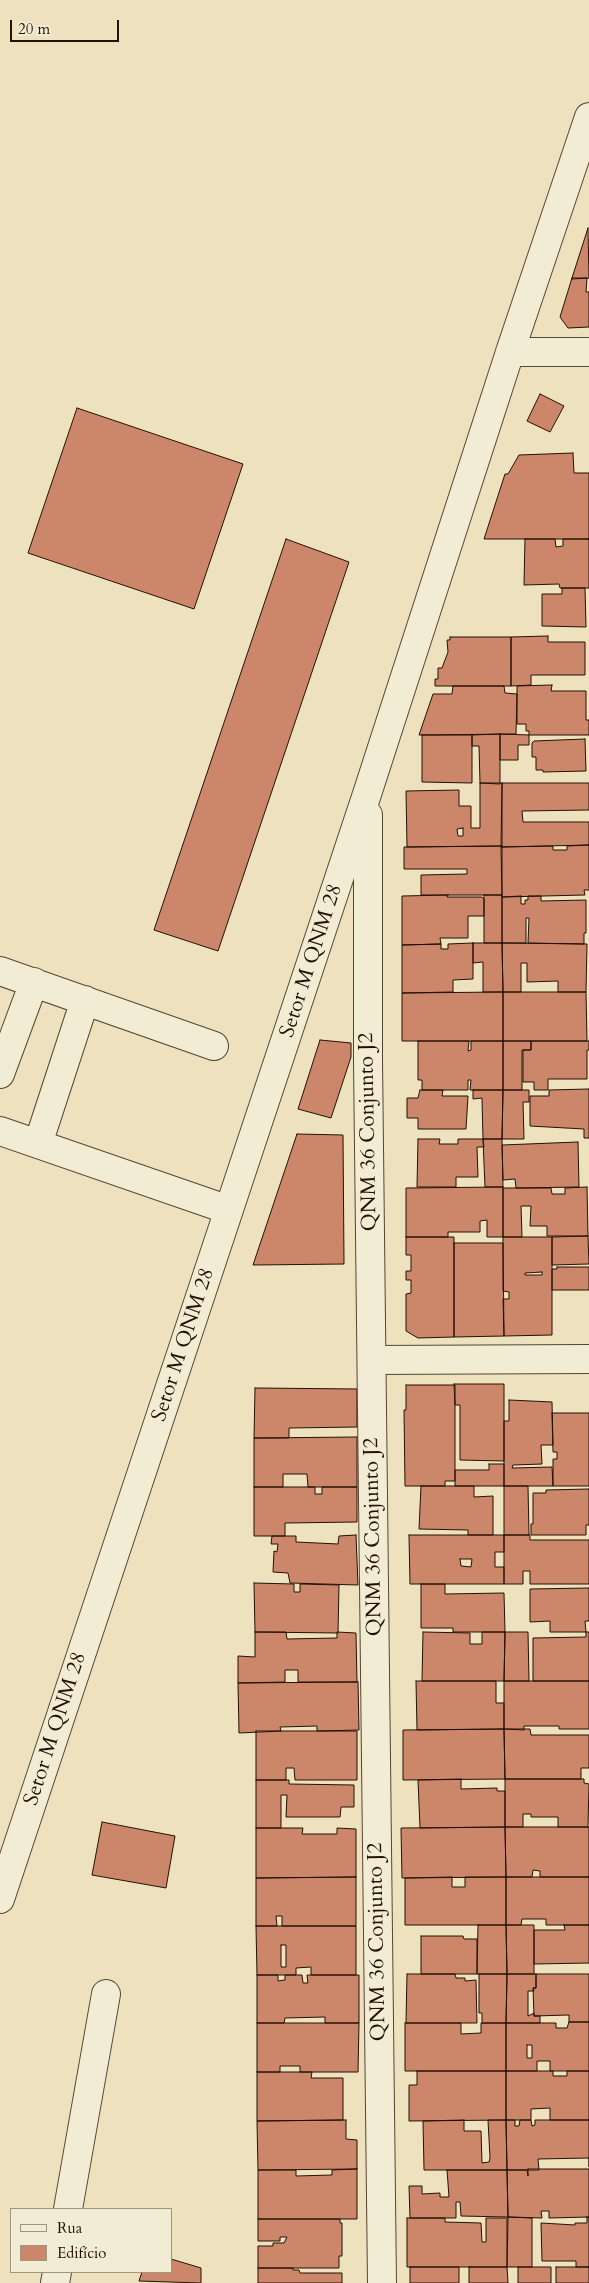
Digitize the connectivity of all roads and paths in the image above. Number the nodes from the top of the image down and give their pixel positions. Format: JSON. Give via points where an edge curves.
{"nodes":[{"id":1,"x":589,"y":117,"type":"edge"},
{"id":2,"x":510,"y":352,"type":"junction"},
{"id":3,"x":589,"y":352,"type":"edge"},
{"id":4,"x":368,"y":791,"type":"junction"},
{"id":5,"x":0,"y":971,"type":"edge"},
{"id":6,"x":34,"y":982,"type":"junction"},
{"id":7,"x":85,"y":1000,"type":"junction"},
{"id":8,"x":214,"y":1046,"type":"dead end"},
{"id":9,"x":0,"y":1074,"type":"edge"},
{"id":10,"x":0,"y":1131,"type":"edge"},
{"id":11,"x":38,"y":1144,"type":"junction"},
{"id":12,"x":229,"y":1210,"type":"junction"},
{"id":13,"x":589,"y":1359,"type":"edge"},
{"id":14,"x":372,"y":1360,"type":"junction"},
{"id":15,"x":0,"y":1899,"type":"edge"},
{"id":16,"x":106,"y":1994,"type":"dead end"},
{"id":17,"x":68,"y":2208,"type":"edge"},
{"id":18,"x":382,"y":2283,"type":"edge"}],
"edges":[{"from":1,"to":2,"type":"street","name":"Setor M QNM 28"},
{"from":2,"to":3,"type":"street"},
{"from":2,"to":4,"type":"street","name":"Setor M QNM 28"},
{"from":4,"to":12,"type":"street","name":"Setor M QNM 28"},
{"from":4,"to":14,"type":"street","name":"QNM 36 Conjunto J2"},
{"from":5,"to":6,"type":"street"},
{"from":6,"to":7,"type":"street"},
{"from":6,"to":9,"type":"street"},
{"from":7,"to":8,"type":"street"},
{"from":7,"to":11,"type":"street"},
{"from":10,"to":11,"type":"street"},
{"from":11,"to":12,"type":"street"},
{"from":12,"to":15,"type":"street","name":"Setor M QNM 28"},
{"from":13,"to":14,"type":"street"},
{"from":14,"to":18,"type":"street","name":"QNM 36 Conjunto J2"},
{"from":16,"to":17,"type":"street"}]}
